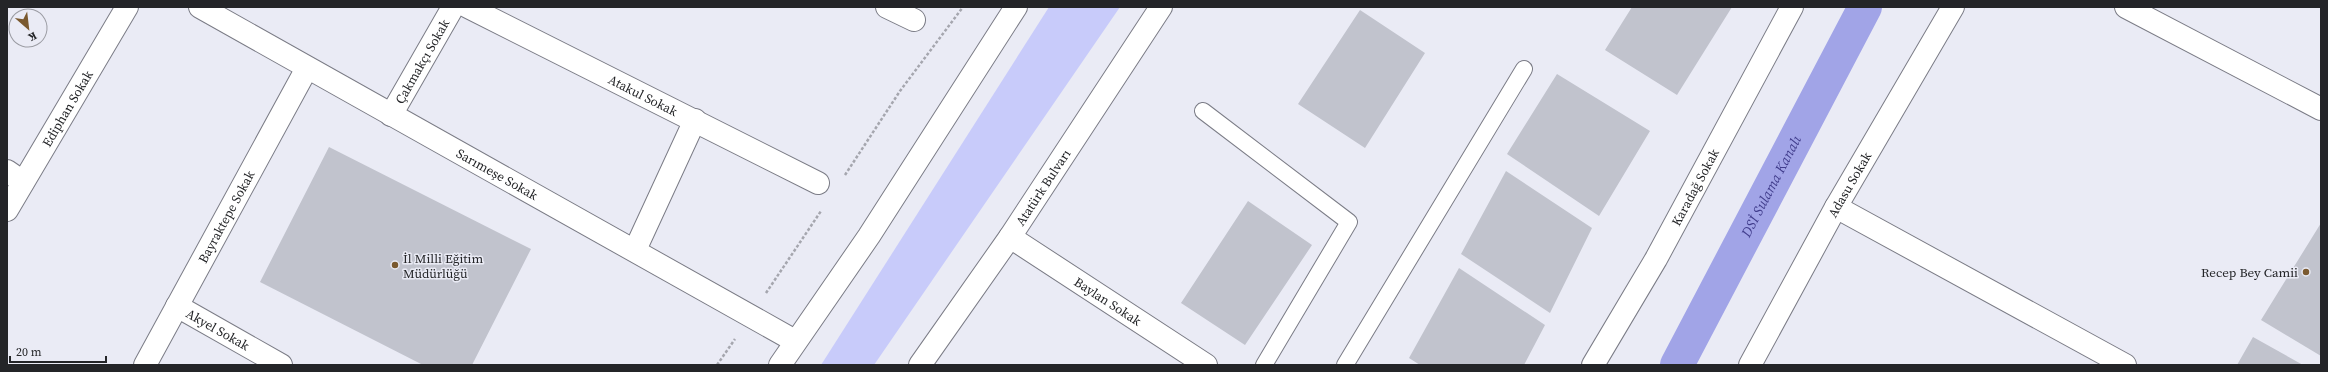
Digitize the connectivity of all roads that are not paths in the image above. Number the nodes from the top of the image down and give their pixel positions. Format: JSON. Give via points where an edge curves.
{"nodes":[{"id":1,"x":127,"y":7,"type":"edge"},
{"id":2,"x":200,"y":7,"type":"edge"},
{"id":3,"x":453,"y":7,"type":"edge"},
{"id":4,"x":468,"y":7,"type":"edge"},
{"id":5,"x":887,"y":7,"type":"edge"},
{"id":6,"x":1016,"y":7,"type":"edge"},
{"id":7,"x":1161,"y":7,"type":"edge"},
{"id":8,"x":1792,"y":7,"type":"edge"},
{"id":9,"x":1953,"y":7,"type":"edge"},
{"id":10,"x":2126,"y":7,"type":"edge"},
{"id":11,"x":914,"y":20,"type":"dead end"},
{"id":12,"x":307,"y":68,"type":"junction"},
{"id":13,"x":1524,"y":69,"type":"dead end"},
{"id":14,"x":2321,"y":109,"type":"edge"},
{"id":15,"x":1203,"y":111,"type":"dead end"},
{"id":16,"x":390,"y":115,"type":"junction"},
{"id":17,"x":695,"y":120,"type":"junction"},
{"id":18,"x":15,"y":176,"type":"edge"},
{"id":19,"x":818,"y":183,"type":"dead end"},
{"id":20,"x":1836,"y":207,"type":"junction"},
{"id":21,"x":7,"y":210,"type":"edge"},
{"id":22,"x":1010,"y":237,"type":"junction"},
{"id":23,"x":635,"y":250,"type":"junction"},
{"id":24,"x":177,"y":306,"type":"junction"},
{"id":25,"x":795,"y":341,"type":"junction"},
{"id":26,"x":145,"y":365,"type":"edge"},
{"id":27,"x":281,"y":365,"type":"edge"},
{"id":28,"x":780,"y":365,"type":"edge"},
{"id":29,"x":920,"y":365,"type":"edge"},
{"id":30,"x":1206,"y":365,"type":"edge"},
{"id":31,"x":1264,"y":365,"type":"edge"},
{"id":32,"x":1345,"y":365,"type":"edge"},
{"id":33,"x":1593,"y":365,"type":"edge"},
{"id":34,"x":1750,"y":365,"type":"edge"},
{"id":35,"x":2125,"y":365,"type":"edge"}],
"edges":[{"from":1,"to":18,"type":"street","name":"Ediphan Sokak"},
{"from":2,"to":12,"type":"street","name":"Sarımeşe Sokak"},
{"from":3,"to":16,"type":"street","name":"Çakmakçı Sokak"},
{"from":4,"to":17,"type":"street","name":"Atakul Sokak"},
{"from":5,"to":11,"type":"street"},
{"from":6,"to":25,"type":"street","via":[[868,236]]},
{"from":7,"to":22,"type":"street","name":"Atatürk Bulvarı"},
{"from":8,"to":33,"type":"street","name":"Karadağ Sokak","via":[[1656,259]]},
{"from":9,"to":20,"type":"street","name":"Adasu Sokak"},
{"from":10,"to":14,"type":"street"},
{"from":12,"to":16,"type":"street","name":"Sarımeşe Sokak"},
{"from":12,"to":24,"type":"street","name":"Bayraktepe Sokak"},
{"from":13,"to":32,"type":"lane"},
{"from":15,"to":31,"type":"lane","via":[[1349,222]]},
{"from":16,"to":23,"type":"street","name":"Sarımeşe Sokak"},
{"from":17,"to":19,"type":"street","name":"Atakul Sokak"},
{"from":17,"to":23,"type":"street"},
{"from":18,"to":21,"type":"street","name":"Ediphan Sokak"},
{"from":20,"to":34,"type":"street","name":"Adasu Sokak"},
{"from":20,"to":35,"type":"street"},
{"from":22,"to":29,"type":"street","name":"Atatürk Bulvarı"},
{"from":22,"to":30,"type":"street","name":"Baylan Sokak"},
{"from":23,"to":25,"type":"street","name":"Sarımeşe Sokak"},
{"from":24,"to":26,"type":"street","name":"Bayraktepe Sokak"},
{"from":24,"to":27,"type":"street","name":"Akyel Sokak"},
{"from":25,"to":28,"type":"street"}]}
